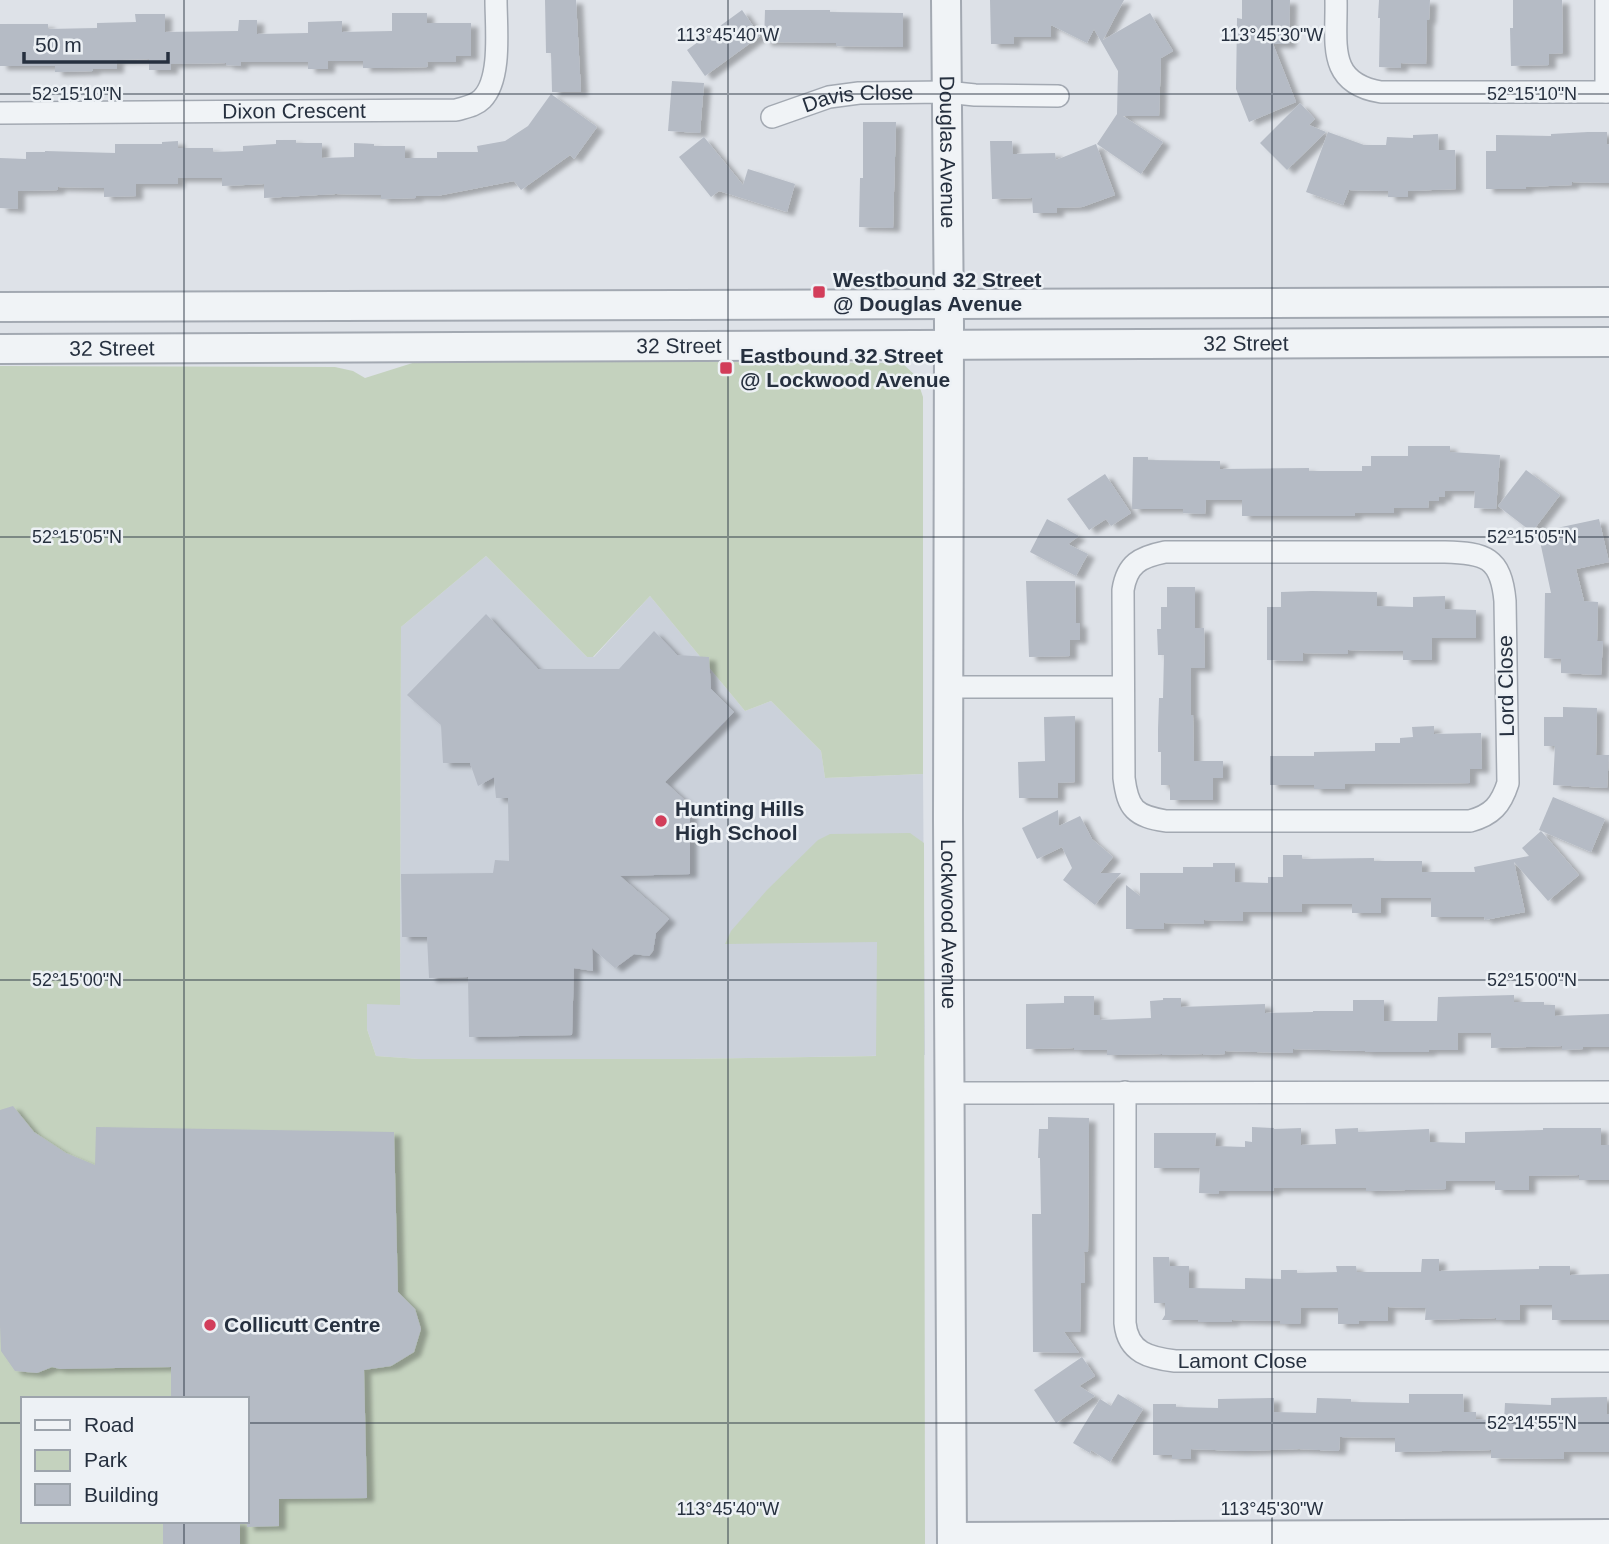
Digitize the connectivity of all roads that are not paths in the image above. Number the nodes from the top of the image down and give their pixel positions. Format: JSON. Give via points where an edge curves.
{"nodes":[{"id":1,"x":496,"y":0,"type":"edge"},
{"id":2,"x":946,"y":0,"type":"edge"},
{"id":3,"x":1336,"y":0,"type":"edge"},
{"id":4,"x":1606,"y":0,"type":"edge"},
{"id":5,"x":1607,"y":92,"type":"edge"},
{"id":6,"x":946,"y":93,"type":"junction"},
{"id":7,"x":1058,"y":96,"type":"dead end"},
{"id":8,"x":0,"y":113,"type":"edge"},
{"id":9,"x":772,"y":117,"type":"dead end"},
{"id":10,"x":1609,"y":302,"type":"edge"},
{"id":11,"x":949,"y":304,"type":"junction"},
{"id":12,"x":0,"y":307,"type":"edge"},
{"id":13,"x":1609,"y":342,"type":"edge"},
{"id":14,"x":949,"y":344,"type":"junction"},
{"id":15,"x":0,"y":349,"type":"edge"},
{"id":16,"x":948,"y":687,"type":"junction"},
{"id":17,"x":1123,"y":687,"type":"junction"},
{"id":18,"x":1125,"y":1092,"type":"junction"},
{"id":19,"x":1609,"y":1092,"type":"edge"},
{"id":20,"x":950,"y":1093,"type":"junction"},
{"id":21,"x":1609,"y":1361,"type":"edge"},
{"id":22,"x":1609,"y":1534,"type":"edge"},
{"id":23,"x":952,"y":1540,"type":"edge"}],
"edges":[{"from":1,"to":8,"type":"street","name":"Dixon Crescent","via":[[493,80],[481,99],[456,110]]},
{"from":2,"to":6,"type":"street","name":"Douglas Avenue"},
{"from":3,"to":5,"type":"street","via":[[1339,65],[1346,76],[1368,90]]},
{"from":4,"to":5,"type":"street"},
{"from":6,"to":7,"type":"street","name":"Davis Close"},
{"from":6,"to":9,"type":"street","name":"Davis Close","via":[[829,97]]},
{"from":6,"to":11,"type":"street","name":"Douglas Avenue"},
{"from":10,"to":11,"type":"street","name":"32 Street"},
{"from":11,"to":12,"type":"street","name":"32 Street"},
{"from":11,"to":14,"type":"street","name":"Lockwood Avenue"},
{"from":13,"to":14,"type":"street","name":"32 Street"},
{"from":14,"to":15,"type":"street","name":"32 Street"},
{"from":14,"to":16,"type":"street","name":"Lockwood Avenue"},
{"from":16,"to":17,"type":"street"},
{"from":16,"to":20,"type":"street","name":"Lockwood Avenue"},
{"from":17,"to":17,"type":"street","name":"Lord Close","via":[[1125,791],[1136,812],[1149,818],[1470,821],[1494,809],[1508,783],[1504,587],[1493,565],[1470,552],[1151,555],[1125,576]]},
{"from":18,"to":19,"type":"street"},
{"from":18,"to":20,"type":"street"},
{"from":18,"to":21,"type":"street","name":"Lamont Close","via":[[1125,1323],[1130,1340],[1146,1355],[1175,1361]]},
{"from":20,"to":23,"type":"street","name":"Lockwood Avenue"},
{"from":22,"to":23,"type":"street"}]}
